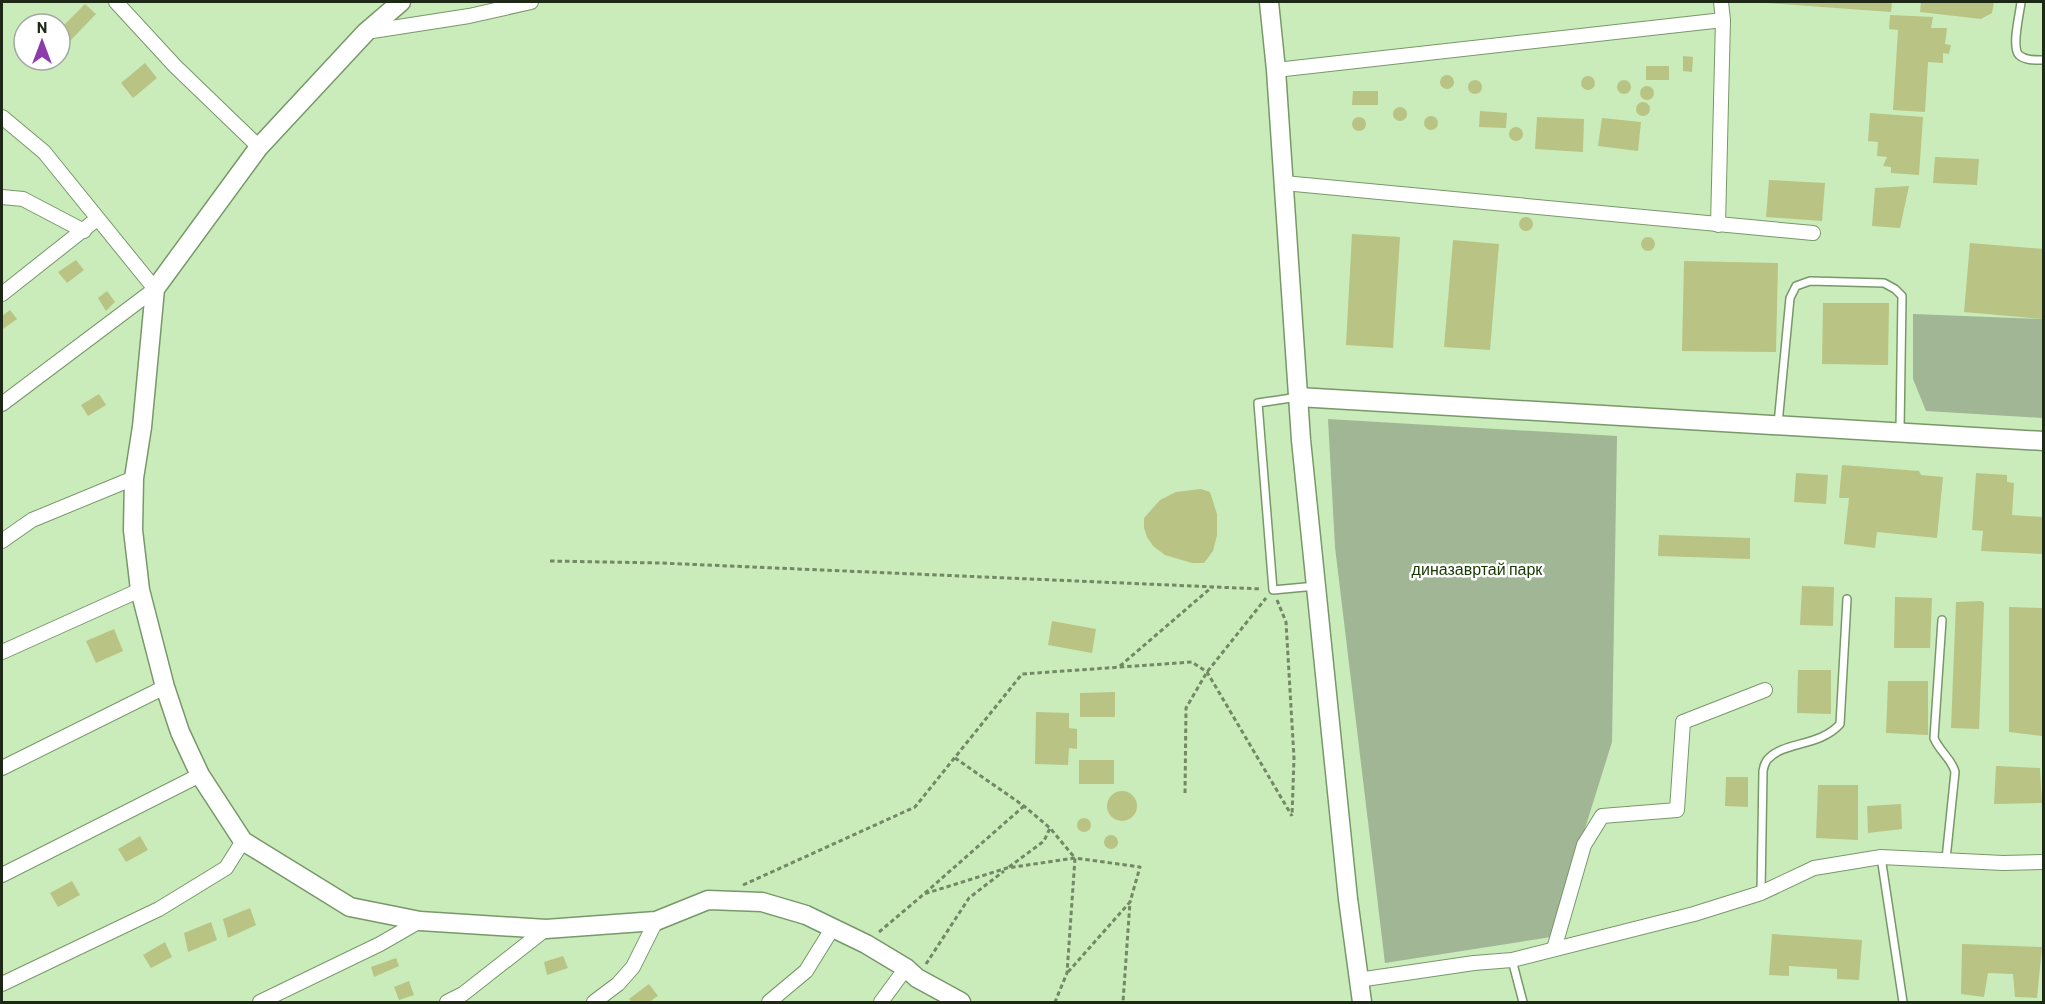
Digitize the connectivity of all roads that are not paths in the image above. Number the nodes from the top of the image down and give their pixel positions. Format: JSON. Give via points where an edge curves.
{"nodes":[{"id":1,"x":116,"y":2,"type":"edge"},
{"id":2,"x":401,"y":2,"type":"edge"},
{"id":3,"x":531,"y":2,"type":"edge"},
{"id":4,"x":1269,"y":2,"type":"edge"},
{"id":5,"x":1720,"y":2,"type":"edge"},
{"id":6,"x":2021,"y":2,"type":"edge"},
{"id":7,"x":1723,"y":20,"type":"junction"},
{"id":8,"x":366,"y":32,"type":"junction"},
{"id":9,"x":2043,"y":60,"type":"edge"},
{"id":10,"x":1276,"y":70,"type":"junction"},
{"id":11,"x":2,"y":117,"type":"edge"},
{"id":12,"x":260,"y":147,"type":"junction"},
{"id":13,"x":1284,"y":183,"type":"junction"},
{"id":14,"x":2,"y":197,"type":"edge"},
{"id":15,"x":98,"y":219,"type":"junction"},
{"id":16,"x":1718,"y":225,"type":"junction"},
{"id":17,"x":84,"y":231,"type":"junction"},
{"id":18,"x":1813,"y":232,"type":"dead end"},
{"id":19,"x":155,"y":289,"type":"junction"},
{"id":20,"x":2,"y":294,"type":"edge"},
{"id":21,"x":1298,"y":397,"type":"junction"},
{"id":22,"x":2,"y":404,"type":"edge"},
{"id":23,"x":1778,"y":425,"type":"junction"},
{"id":24,"x":1900,"y":433,"type":"junction"},
{"id":25,"x":2043,"y":441,"type":"edge"},
{"id":26,"x":134,"y":478,"type":"junction"},
{"id":27,"x":2,"y":541,"type":"edge"},
{"id":28,"x":1316,"y":586,"type":"junction"},
{"id":29,"x":140,"y":590,"type":"junction"},
{"id":30,"x":1847,"y":599,"type":"dead end"},
{"id":31,"x":1942,"y":620,"type":"dead end"},
{"id":32,"x":2,"y":652,"type":"edge"},
{"id":33,"x":165,"y":687,"type":"junction"},
{"id":34,"x":1765,"y":690,"type":"dead end"},
{"id":35,"x":2,"y":768,"type":"edge"},
{"id":36,"x":200,"y":775,"type":"junction"},
{"id":37,"x":243,"y":841,"type":"junction"},
{"id":38,"x":1881,"y":857,"type":"junction"},
{"id":39,"x":1946,"y":859,"type":"junction"},
{"id":40,"x":2043,"y":862,"type":"edge"},
{"id":41,"x":2,"y":875,"type":"edge"},
{"id":42,"x":1761,"y":893,"type":"junction"},
{"id":43,"x":420,"y":921,"type":"junction"},
{"id":44,"x":656,"y":921,"type":"junction"},
{"id":45,"x":546,"y":929,"type":"junction"},
{"id":46,"x":832,"y":929,"type":"junction"},
{"id":47,"x":1554,"y":949,"type":"junction"},
{"id":48,"x":1512,"y":960,"type":"junction"},
{"id":49,"x":911,"y":973,"type":"junction"},
{"id":50,"x":1358,"y":980,"type":"junction"},
{"id":51,"x":2,"y":984,"type":"edge"},
{"id":52,"x":261,"y":1002,"type":"edge"},
{"id":53,"x":447,"y":1002,"type":"edge"},
{"id":54,"x":594,"y":1002,"type":"edge"},
{"id":55,"x":769,"y":1002,"type":"edge"},
{"id":56,"x":881,"y":1002,"type":"edge"},
{"id":57,"x":961,"y":1002,"type":"edge"},
{"id":58,"x":1362,"y":1002,"type":"edge"},
{"id":59,"x":1523,"y":1002,"type":"edge"},
{"id":60,"x":1903,"y":1002,"type":"edge"}],
"edges":[{"from":1,"to":12,"type":"street","via":[[175,66]]},
{"from":2,"to":8,"type":"street"},
{"from":3,"to":8,"type":"street"},
{"from":4,"to":10,"type":"street"},
{"from":5,"to":7,"type":"street"},
{"from":6,"to":9,"type":"lane","via":[[2015,48],[2020,56]]},
{"from":7,"to":10,"type":"street"},
{"from":7,"to":16,"type":"street"},
{"from":8,"to":12,"type":"street"},
{"from":10,"to":13,"type":"street"},
{"from":11,"to":15,"type":"street","via":[[44,152]]},
{"from":12,"to":19,"type":"street"},
{"from":13,"to":16,"type":"street"},
{"from":13,"to":21,"type":"street"},
{"from":14,"to":17,"type":"street","via":[[23,199]]},
{"from":15,"to":17,"type":"street"},
{"from":15,"to":19,"type":"street"},
{"from":16,"to":18,"type":"street"},
{"from":17,"to":20,"type":"street"},
{"from":19,"to":22,"type":"street"},
{"from":19,"to":26,"type":"street"},
{"from":21,"to":23,"type":"street"},
{"from":21,"to":28,"type":"street"},
{"from":21,"to":28,"type":"lane","via":[[1258,403],[1273,590]]},
{"from":23,"to":24,"type":"street"},
{"from":23,"to":24,"type":"lane","via":[[1790,298],[1796,286],[1810,281],[1884,283],[1902,296]]},
{"from":24,"to":25,"type":"street"},
{"from":26,"to":27,"type":"street","via":[[32,520]]},
{"from":26,"to":29,"type":"street","via":[[133,530]]},
{"from":28,"to":50,"type":"street"},
{"from":29,"to":32,"type":"street"},
{"from":29,"to":33,"type":"street"},
{"from":30,"to":42,"type":"lane","via":[[1840,724],[1832,733],[1769,757],[1763,771]]},
{"from":31,"to":39,"type":"lane","via":[[1934,738],[1955,772]]},
{"from":33,"to":35,"type":"street"},
{"from":33,"to":36,"type":"street"},
{"from":34,"to":47,"type":"street","via":[[1683,722],[1677,810],[1602,816],[1584,845]]},
{"from":36,"to":37,"type":"street"},
{"from":36,"to":41,"type":"street"},
{"from":37,"to":43,"type":"street","via":[[350,907]]},
{"from":37,"to":51,"type":"street","via":[[226,868],[159,909]]},
{"from":38,"to":39,"type":"street"},
{"from":38,"to":42,"type":"street","via":[[1814,868]]},
{"from":38,"to":60,"type":"lane"},
{"from":39,"to":40,"type":"street"},
{"from":42,"to":47,"type":"street"},
{"from":43,"to":45,"type":"street"},
{"from":43,"to":52,"type":"street"},
{"from":44,"to":45,"type":"street"},
{"from":44,"to":46,"type":"street","via":[[708,900],[762,902],[806,915]]},
{"from":44,"to":54,"type":"street","via":[[633,967]]},
{"from":45,"to":53,"type":"street","via":[[463,994]]},
{"from":46,"to":49,"type":"street","via":[[866,944]]},
{"from":46,"to":55,"type":"street","via":[[806,971]]},
{"from":47,"to":48,"type":"street"},
{"from":48,"to":50,"type":"street"},
{"from":48,"to":59,"type":"lane"},
{"from":49,"to":56,"type":"street"},
{"from":49,"to":57,"type":"street"},
{"from":50,"to":58,"type":"street"}]}
